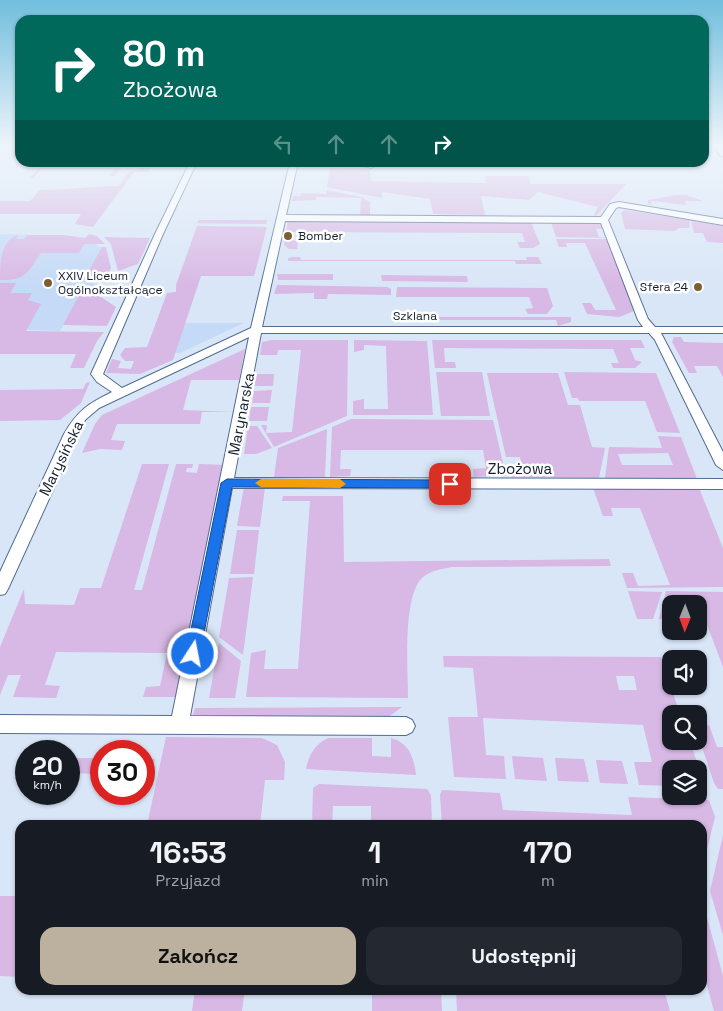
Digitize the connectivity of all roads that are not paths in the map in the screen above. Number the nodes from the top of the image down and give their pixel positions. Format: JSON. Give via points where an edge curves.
{"nodes":[{"id":1,"x":179,"y":193,"type":"edge"},
{"id":2,"x":287,"y":193,"type":"edge"},
{"id":3,"x":281,"y":218,"type":"junction"},
{"id":4,"x":604,"y":220,"type":"junction"},
{"id":5,"x":723,"y":222,"type":"edge"},
{"id":6,"x":256,"y":330,"type":"junction"},
{"id":7,"x":650,"y":330,"type":"junction"},
{"id":8,"x":723,"y":330,"type":"edge"},
{"id":9,"x":120,"y":392,"type":"junction"},
{"id":10,"x":723,"y":465,"type":"edge"},
{"id":11,"x":227,"y":483,"type":"junction"},
{"id":12,"x":723,"y":484,"type":"edge"},
{"id":13,"x":0,"y":589,"type":"edge"},
{"id":14,"x":0,"y":724,"type":"edge"},
{"id":15,"x":179,"y":725,"type":"junction"},
{"id":16,"x":406,"y":726,"type":"dead end"}],
"edges":[{"from":1,"to":9,"type":"street","via":[[97,374]]},
{"from":2,"to":3,"type":"street","name":"Marynarska"},
{"from":3,"to":4,"type":"street"},
{"from":3,"to":6,"type":"street","name":"Marynarska"},
{"from":4,"to":5,"type":"street","via":[[613,206],[619,204]]},
{"from":4,"to":7,"type":"street","via":[[642,320]]},
{"from":6,"to":7,"type":"street","name":"Szklana"},
{"from":6,"to":9,"type":"street","name":"Szklana"},
{"from":6,"to":11,"type":"street","name":"Marynarska"},
{"from":7,"to":8,"type":"street","name":"Szklana"},
{"from":7,"to":10,"type":"street","via":[[660,339]]},
{"from":9,"to":13,"type":"street","name":"Marysińska","via":[[95,405],[74,424]]},
{"from":11,"to":12,"type":"street","name":"Zbożowa"},
{"from":11,"to":15,"type":"street","name":"Marynarska"},
{"from":14,"to":15,"type":"street"},
{"from":15,"to":16,"type":"street"}]}
